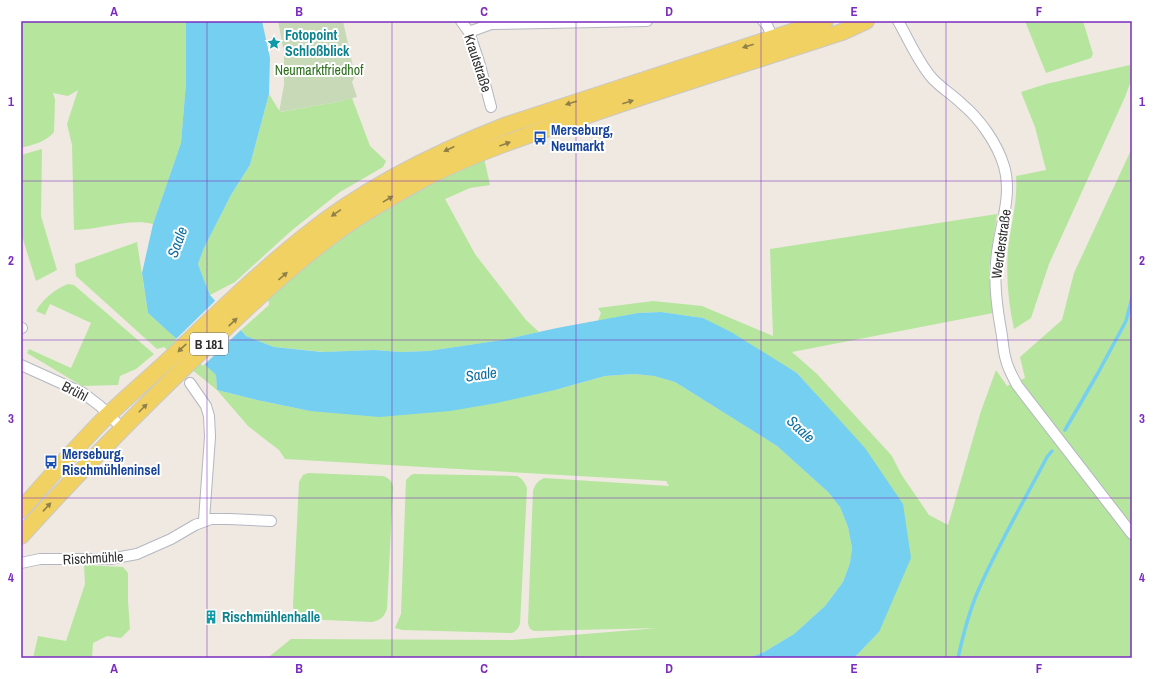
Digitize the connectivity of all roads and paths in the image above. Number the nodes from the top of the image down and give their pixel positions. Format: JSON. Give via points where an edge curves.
{"nodes":[{"id":1,"x":461,"y":21,"type":"edge"},
{"id":2,"x":643,"y":21,"type":"edge"},
{"id":3,"x":763,"y":21,"type":"edge"},
{"id":4,"x":825,"y":21,"type":"edge"},
{"id":5,"x":866,"y":21,"type":"edge"},
{"id":6,"x":898,"y":21,"type":"edge"},
{"id":7,"x":469,"y":32,"type":"junction"},
{"id":8,"x":773,"y":38,"type":"junction"},
{"id":9,"x":492,"y":107,"type":"dead end"},
{"id":10,"x":21,"y":366,"type":"edge"},
{"id":11,"x":190,"y":383,"type":"dead end"},
{"id":12,"x":109,"y":414,"type":"junction"},
{"id":13,"x":122,"y":428,"type":"junction"},
{"id":14,"x":21,"y":510,"type":"edge"},
{"id":15,"x":204,"y":520,"type":"junction"},
{"id":16,"x":271,"y":521,"type":"dead end"},
{"id":17,"x":1132,"y":534,"type":"edge"},
{"id":18,"x":21,"y":536,"type":"edge"},
{"id":19,"x":21,"y":563,"type":"edge"}],
"edges":[{"from":1,"to":7,"type":"street","name":"Krautstraße"},
{"from":2,"to":7,"type":"street","via":[[491,24]]},
{"from":3,"to":8,"type":"street"},
{"from":4,"to":8,"type":"main road","number":"B 181"},
{"from":13,"to":5,"type":"main road","number":"B 181","one_way":true,"via":[[295,266],[340,230],[404,190],[480,153],[842,32]]},
{"from":6,"to":17,"type":"street","name":"Werderstraße","via":[[926,70],[975,117],[996,147],[1004,166],[1007,183],[1006,207],[994,270],[996,301],[1006,360],[1017,385]]},
{"from":7,"to":9,"type":"street","name":"Krautstraße"},
{"from":8,"to":12,"type":"main road","number":"B 181","one_way":true,"via":[[542,113],[430,157],[337,212],[304,236]]},
{"from":10,"to":12,"type":"street","name":"Brühl","via":[[83,394]]},
{"from":11,"to":15,"type":"street","via":[[206,406],[209,416],[210,438]]},
{"from":12,"to":13,"type":"street","name":"Brühl"},
{"from":12,"to":14,"type":"main road","number":"B 181"},
{"from":18,"to":13,"type":"main road","number":"B 181","one_way":true},
{"from":15,"to":16,"type":"street","name":"Rischmühle"},
{"from":15,"to":19,"type":"street","name":"Rischmühle","via":[[171,539],[136,554],[110,559],[40,559]]}]}
